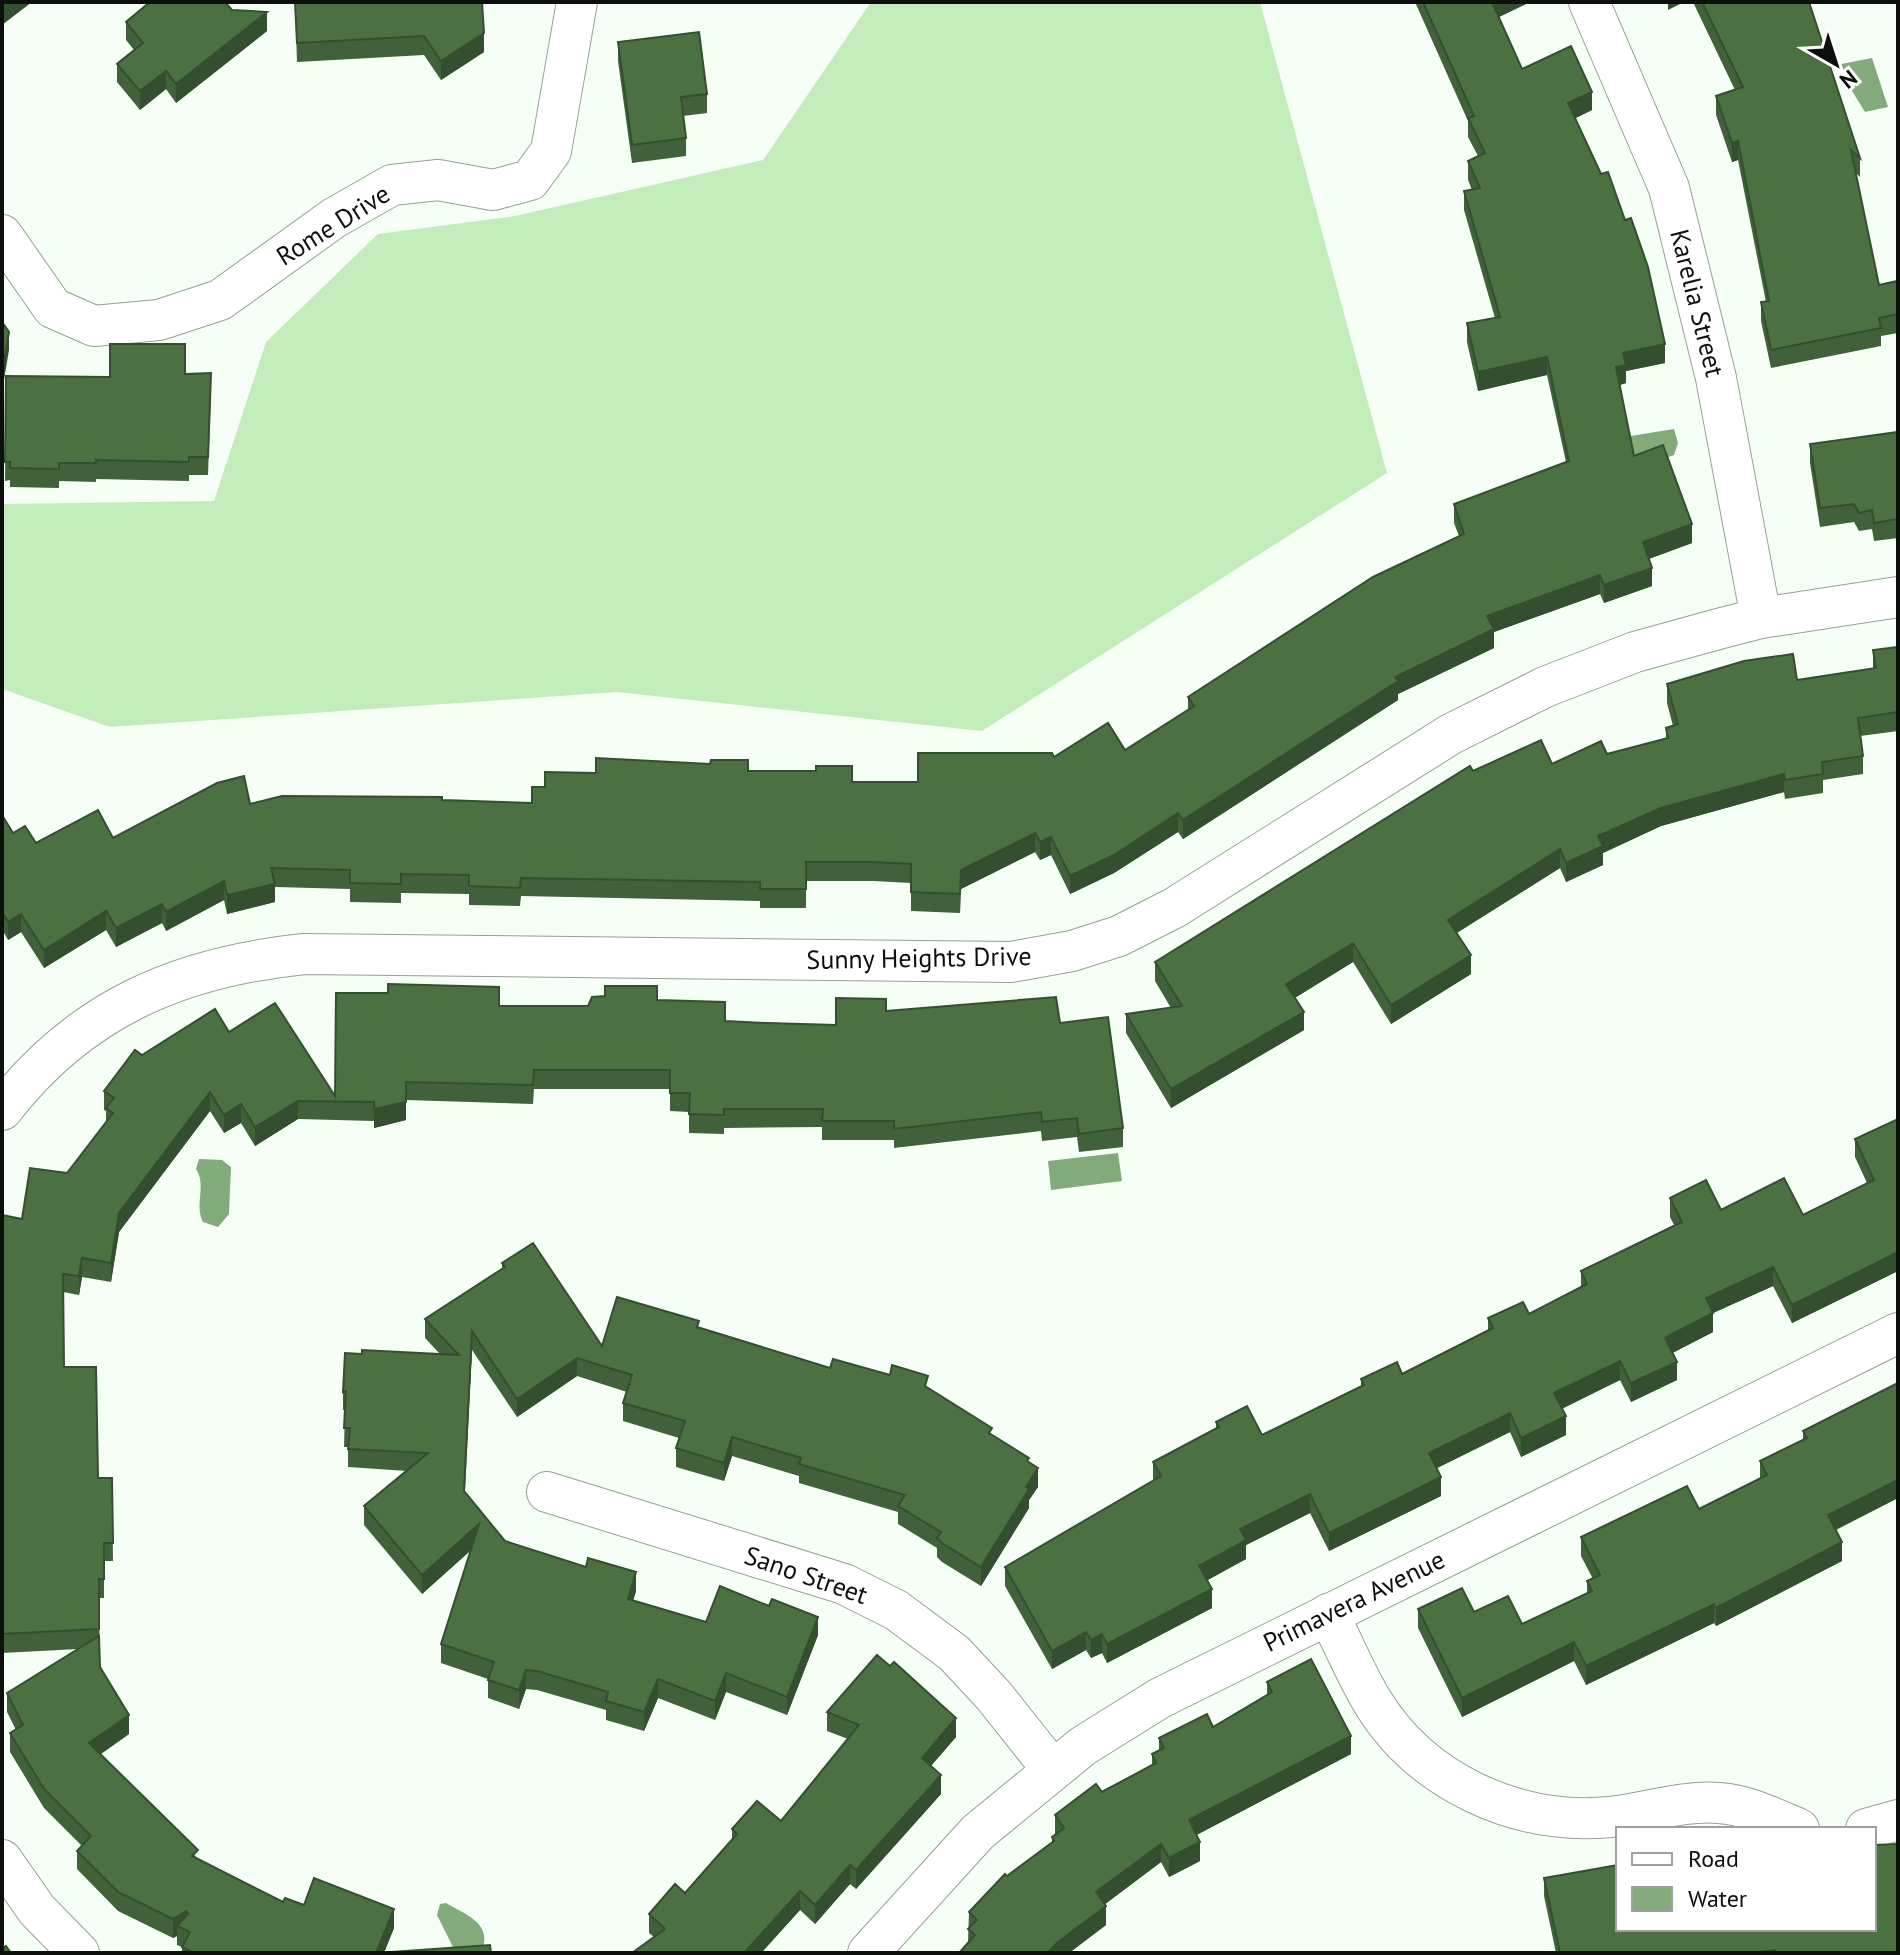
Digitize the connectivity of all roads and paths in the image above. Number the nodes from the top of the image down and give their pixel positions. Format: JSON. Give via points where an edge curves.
{"nodes":[{"id":1,"x":577,"y":2,"type":"edge"},
{"id":2,"x":1589,"y":2,"type":"edge"},
{"id":3,"x":2,"y":235,"type":"edge"},
{"id":4,"x":1898,"y":597,"type":"edge"},
{"id":5,"x":1761,"y":618,"type":"junction"},
{"id":6,"x":9,"y":1086,"type":"edge"},
{"id":7,"x":1898,"y":1333,"type":"edge"},
{"id":8,"x":547,"y":1492,"type":"dead end"},
{"id":9,"x":1328,"y":1614,"type":"junction"},
{"id":10,"x":1052,"y":1769,"type":"junction"},
{"id":11,"x":1898,"y":1820,"type":"edge"},
{"id":12,"x":1794,"y":1827,"type":"edge"},
{"id":13,"x":1873,"y":1827,"type":"edge"},
{"id":14,"x":3,"y":1866,"type":"edge"},
{"id":15,"x":79,"y":1953,"type":"edge"},
{"id":16,"x":868,"y":1953,"type":"edge"}],
"edges":[{"from":1,"to":3,"type":"street","name":"Rome Drive","via":[[551,151],[530,180],[493,190],[438,180],[392,185],[334,218],[220,300],[159,320],[94,326],[53,308]]},
{"from":2,"to":5,"type":"street","name":"Karelia Street","via":[[1669,188],[1716,378]]},
{"from":4,"to":5,"type":"street","name":"Sunny Heights Drive"},
{"from":5,"to":6,"type":"street","name":"Sunny Heights Drive","via":[[1635,652],[1545,687],[1451,734],[1174,908],[1119,936],[1072,951],[1011,962],[320,954],[242,960],[187,975],[129,1000]]},
{"from":7,"to":9,"type":"street","name":"Primavera Avenue"},
{"from":8,"to":10,"type":"street","name":"Sano Street","via":[[844,1584],[896,1610],[954,1653]]},
{"from":9,"to":10,"type":"street","name":"Primavera Avenue","via":[[1160,1698]]},
{"from":9,"to":12,"type":"street","via":[[1372,1701],[1397,1736],[1435,1770],[1479,1796],[1527,1812],[1579,1818],[1716,1802],[1751,1808]]},
{"from":10,"to":16,"type":"street","name":"Primavera Avenue","via":[[978,1832]]},
{"from":11,"to":13,"type":"street"},
{"from":14,"to":15,"type":"street"}]}
